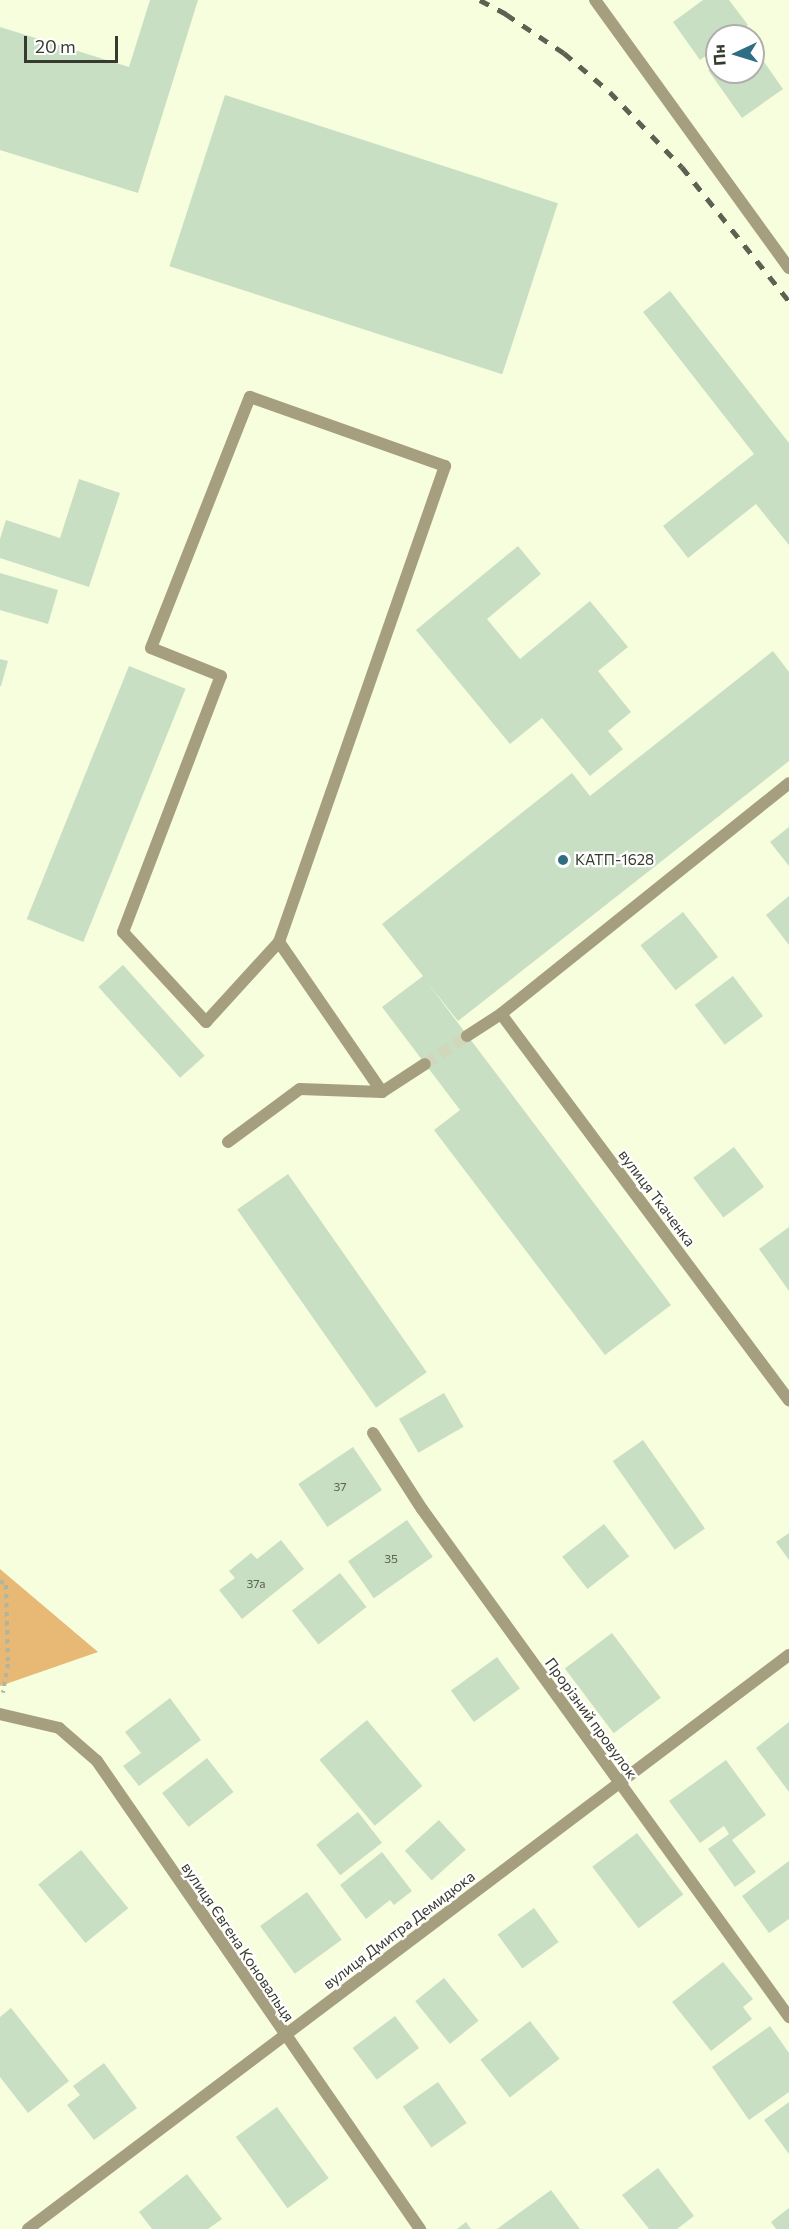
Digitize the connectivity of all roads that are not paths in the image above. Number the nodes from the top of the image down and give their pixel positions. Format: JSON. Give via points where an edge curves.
{"nodes":[{"id":1,"x":595,"y":0,"type":"edge"},
{"id":2,"x":789,"y":268,"type":"edge"},
{"id":3,"x":789,"y":783,"type":"edge"},
{"id":4,"x":279,"y":942,"type":"junction"},
{"id":5,"x":501,"y":1014,"type":"junction"},
{"id":6,"x":467,"y":1036,"type":"tunnel mouth"},
{"id":7,"x":425,"y":1064,"type":"tunnel mouth"},
{"id":8,"x":382,"y":1092,"type":"junction"},
{"id":9,"x":228,"y":1142,"type":"dead end"},
{"id":10,"x":789,"y":1400,"type":"edge"},
{"id":11,"x":373,"y":1433,"type":"dead end"},
{"id":12,"x":789,"y":1655,"type":"edge"},
{"id":13,"x":1,"y":1708,"type":"edge"},
{"id":14,"x":620,"y":1783,"type":"junction"},
{"id":15,"x":789,"y":2017,"type":"edge"},
{"id":16,"x":284,"y":2036,"type":"junction"},
{"id":17,"x":28,"y":2229,"type":"edge"},
{"id":18,"x":420,"y":2229,"type":"edge"}],
"edges":[{"from":1,"to":2,"type":"street"},
{"from":3,"to":5,"type":"street"},
{"from":4,"to":4,"type":"street","via":[[445,466],[250,398],[151,648],[221,676],[123,932],[206,1022]]},
{"from":4,"to":8,"type":"street"},
{"from":5,"to":6,"type":"street"},
{"from":5,"to":10,"type":"street","name":"вулиця Ткаченка"},
{"from":7,"to":8,"type":"street"},
{"from":8,"to":9,"type":"street","via":[[300,1089]]},
{"from":11,"to":14,"type":"street","name":"Прорізний провулок","via":[[422,1509]]},
{"from":12,"to":14,"type":"street","name":"вулиця Дмитра Демидюка"},
{"from":13,"to":16,"type":"street","name":"вулиця Євгена Коновальця","via":[[59,1728],[97,1761]]},
{"from":14,"to":15,"type":"street","name":"Прорізний провулок"},
{"from":14,"to":16,"type":"street","name":"вулиця Дмитра Демидюка"},
{"from":16,"to":17,"type":"street","name":"вулиця Дмитра Демидюка"},
{"from":16,"to":18,"type":"street","name":"вулиця Євгена Коновальця"}]}
